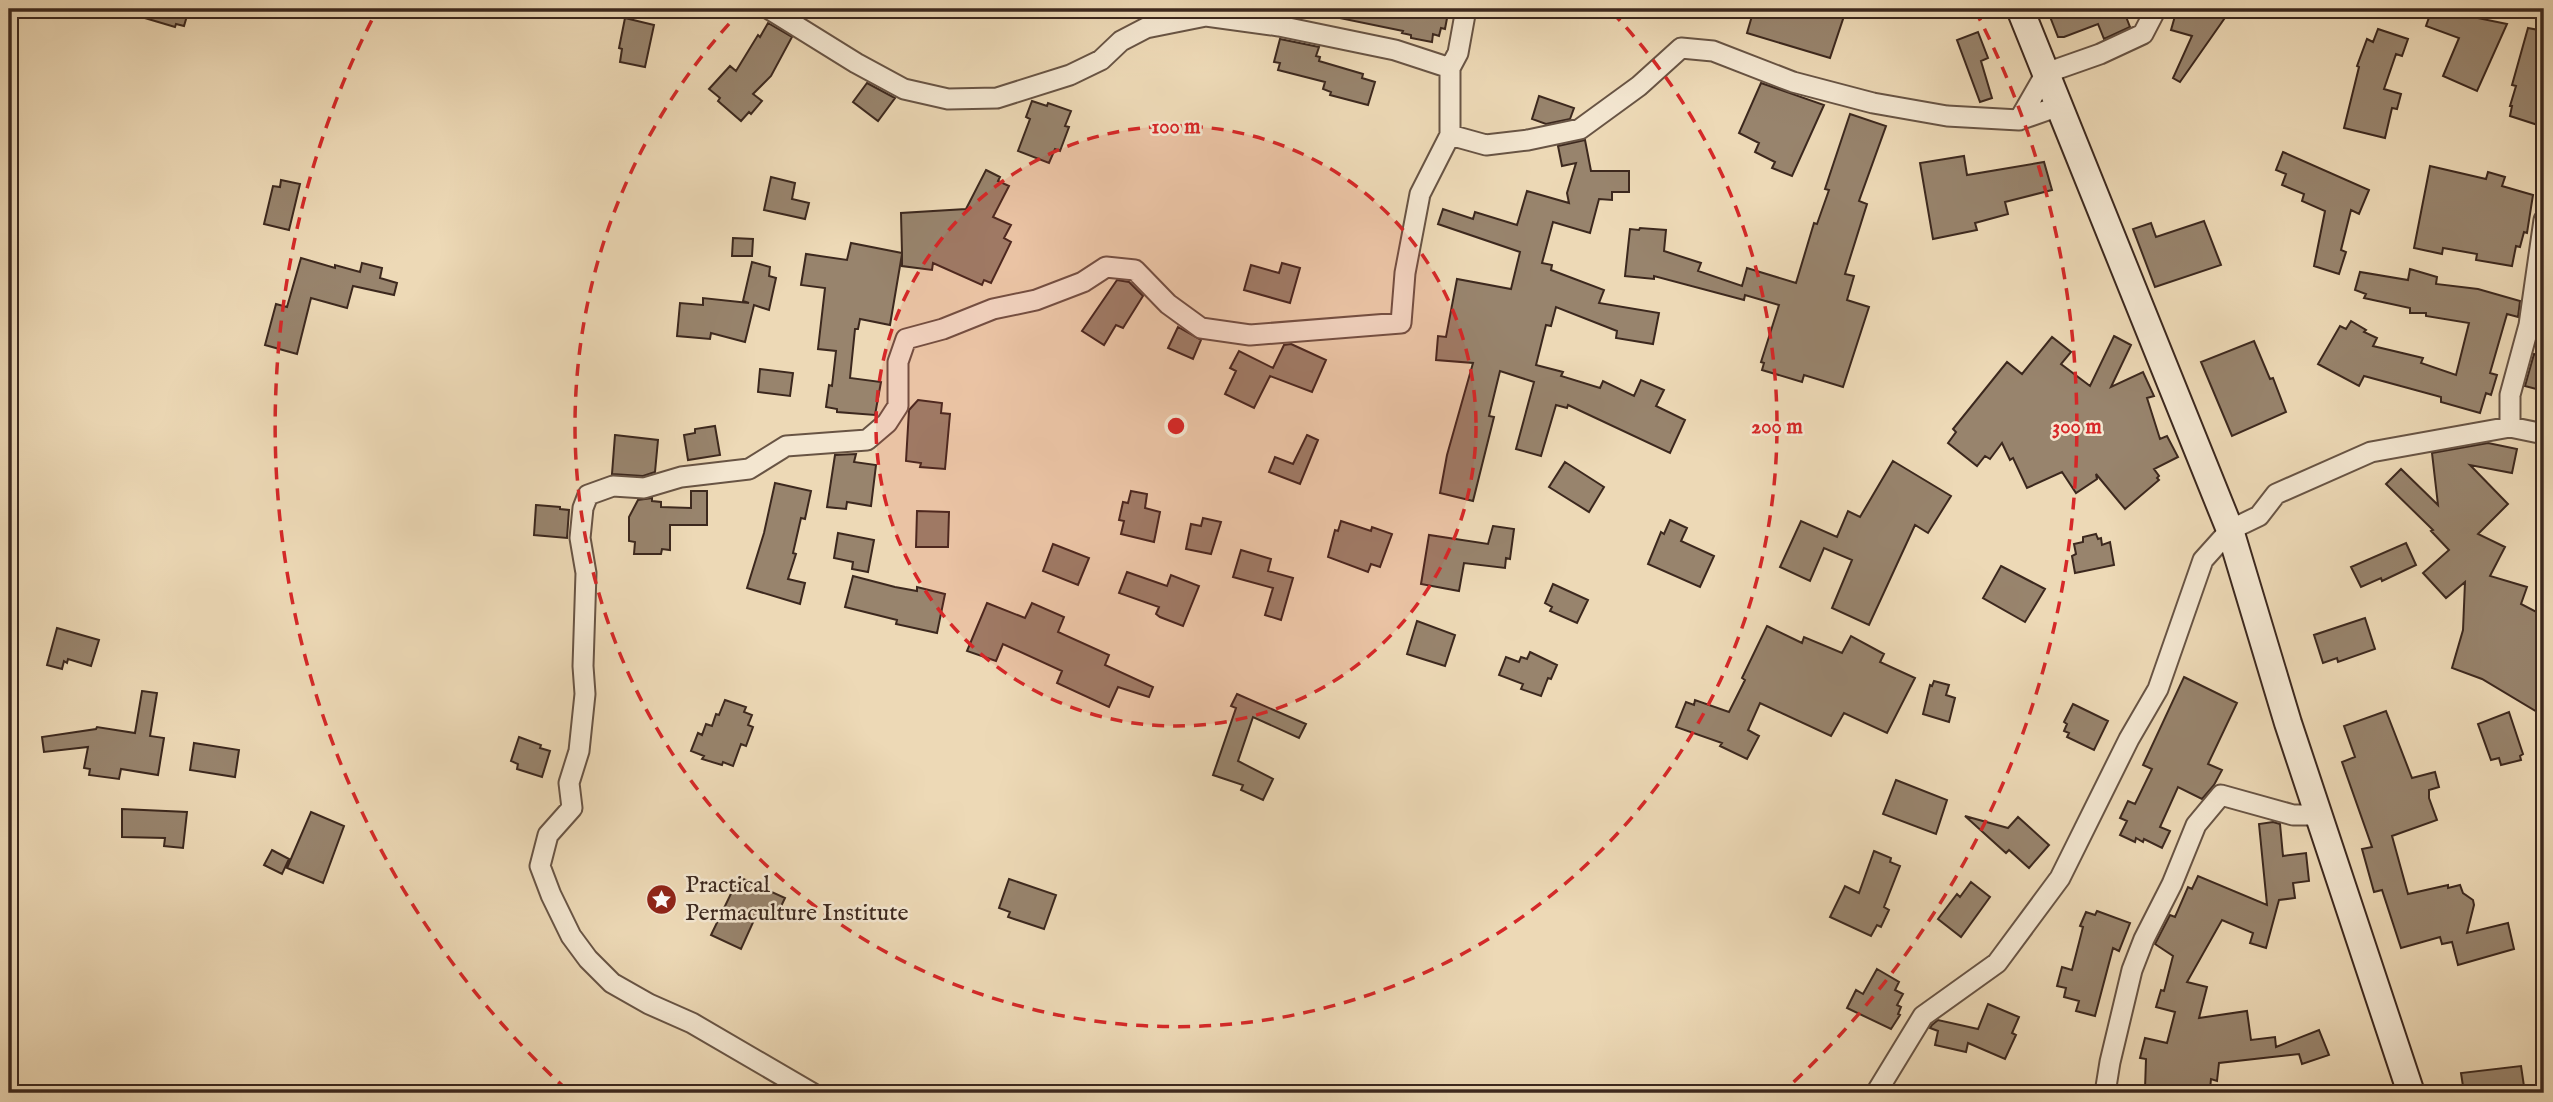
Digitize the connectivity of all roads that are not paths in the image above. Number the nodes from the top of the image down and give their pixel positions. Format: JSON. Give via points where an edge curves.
{"nodes":[{"id":1,"x":769,"y":9,"type":"edge"},
{"id":2,"x":1466,"y":9,"type":"edge"},
{"id":3,"x":2020,"y":9,"type":"edge"},
{"id":4,"x":2155,"y":9,"type":"edge"},
{"id":5,"x":1224,"y":14,"type":"edge"},
{"id":6,"x":1450,"y":68,"type":"junction"},
{"id":7,"x":2046,"y":73,"type":"junction"},
{"id":8,"x":2059,"y":106,"type":"junction"},
{"id":9,"x":2018,"y":120,"type":"junction"},
{"id":10,"x":1450,"y":135,"type":"junction"},
{"id":11,"x":2544,"y":220,"type":"edge"},
{"id":12,"x":2510,"y":427,"type":"junction"},
{"id":13,"x":2544,"y":435,"type":"edge"},
{"id":14,"x":2230,"y":530,"type":"junction"},
{"id":15,"x":2318,"y":815,"type":"junction"},
{"id":16,"x":812,"y":1093,"type":"edge"},
{"id":17,"x":1876,"y":1093,"type":"edge"},
{"id":18,"x":2105,"y":1093,"type":"edge"},
{"id":19,"x":2411,"y":1093,"type":"edge"}],
"edges":[{"from":1,"to":5,"type":"street","via":[[904,89],[948,99],[997,98],[1070,75],[1101,60],[1146,27]]},
{"from":2,"to":6,"type":"street","via":[[1458,53]]},
{"from":3,"to":7,"type":"main road"},
{"from":4,"to":7,"type":"street","via":[[2143,34]]},
{"from":5,"to":6,"type":"street","via":[[1395,50]]},
{"from":6,"to":10,"type":"street"},
{"from":7,"to":8,"type":"main road"},
{"from":7,"to":9,"type":"street"},
{"from":8,"to":9,"type":"street"},
{"from":8,"to":14,"type":"main road"},
{"from":9,"to":10,"type":"street","via":[[1947,116],[1873,103],[1793,82],[1713,51],[1681,48],[1580,129],[1486,145]]},
{"from":10,"to":16,"type":"street","via":[[1420,194],[1401,323],[1250,335],[1201,328],[1168,304],[1135,270],[1106,267],[1083,282],[1035,300],[993,309],[906,339],[898,362],[898,406],[867,440],[786,446],[749,469],[681,477],[644,488],[613,486],[588,495],[580,538],[586,573],[584,705],[579,751],[569,783],[572,807],[548,835],[540,866],[571,936],[612,983],[692,1023]]},
{"from":11,"to":12,"type":"street","via":[[2529,325],[2510,396]]},
{"from":12,"to":13,"type":"street"},
{"from":12,"to":14,"type":"street","via":[[2371,452],[2276,495],[2259,516]]},
{"from":14,"to":15,"type":"main road"},
{"from":14,"to":17,"type":"street","via":[[2203,560],[2158,689],[2060,878],[1997,962],[1923,1016]]},
{"from":15,"to":18,"type":"street","via":[[2293,815],[2221,794],[2206,809],[2132,970]]},
{"from":15,"to":19,"type":"main road"}]}
